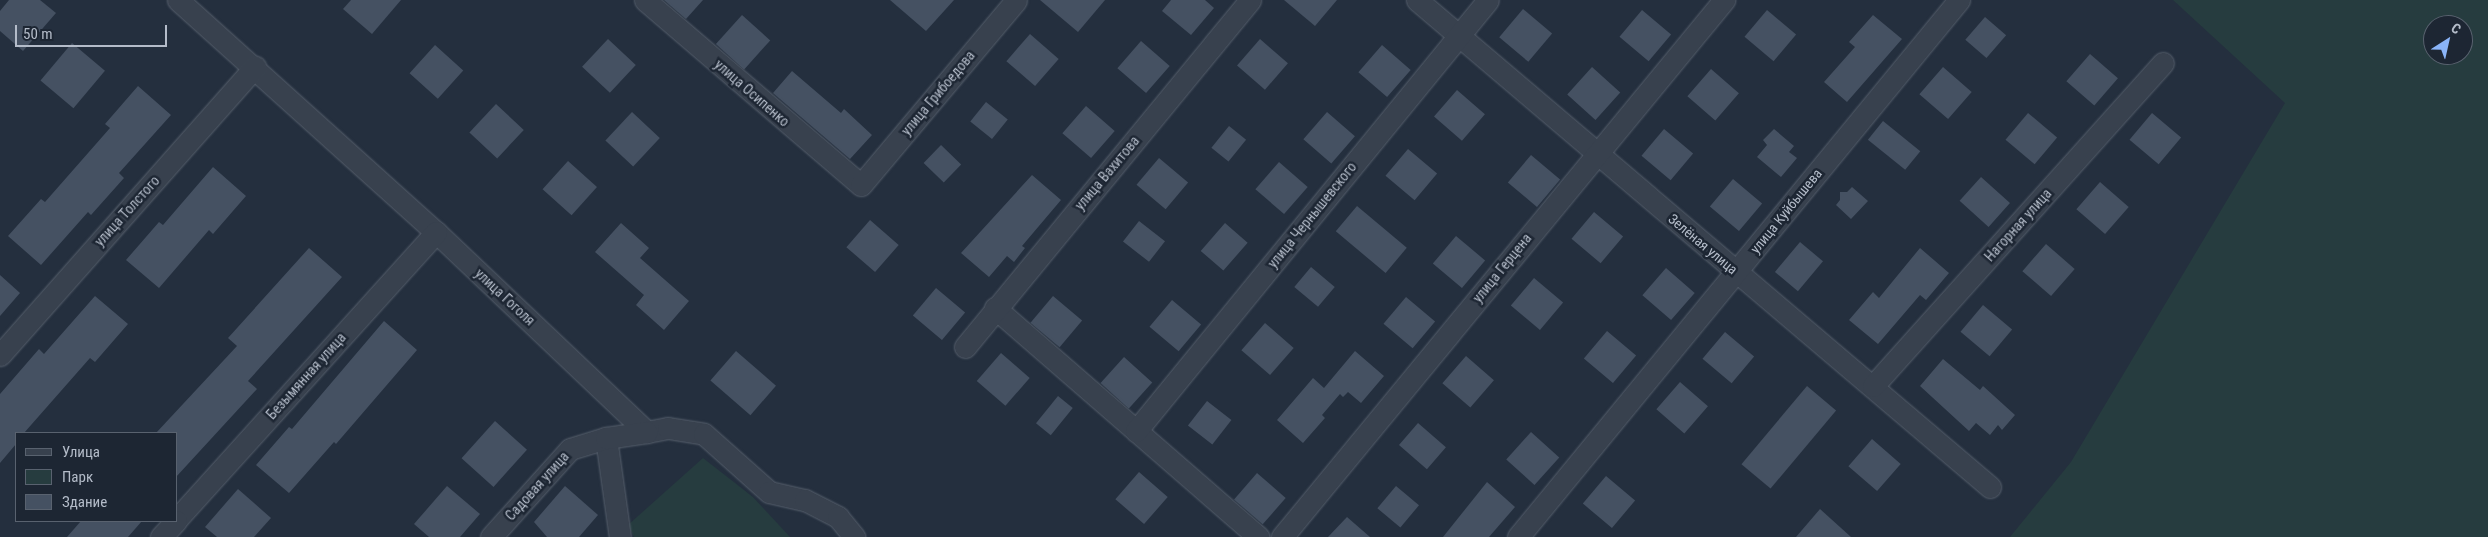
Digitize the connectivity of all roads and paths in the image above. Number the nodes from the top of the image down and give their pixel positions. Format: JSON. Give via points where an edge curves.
{"nodes":[{"id":1,"x":178,"y":0,"type":"edge"},
{"id":2,"x":645,"y":0,"type":"edge"},
{"id":3,"x":1250,"y":0,"type":"edge"},
{"id":4,"x":1417,"y":0,"type":"edge"},
{"id":5,"x":1488,"y":0,"type":"edge"},
{"id":6,"x":1724,"y":0,"type":"edge"},
{"id":7,"x":1959,"y":0,"type":"edge"},
{"id":8,"x":1011,"y":2,"type":"edge"},
{"id":9,"x":1458,"y":36,"type":"junction"},
{"id":10,"x":2163,"y":63,"type":"dead end"},
{"id":11,"x":255,"y":67,"type":"junction"},
{"id":12,"x":1595,"y":154,"type":"junction"},
{"id":13,"x":861,"y":185,"type":"joint"},
{"id":14,"x":436,"y":232,"type":"junction"},
{"id":15,"x":1736,"y":272,"type":"junction"},
{"id":16,"x":995,"y":308,"type":"junction"},
{"id":17,"x":964,"y":347,"type":"dead end"},
{"id":18,"x":0,"y":355,"type":"edge"},
{"id":19,"x":1873,"y":386,"type":"junction"},
{"id":20,"x":1136,"y":431,"type":"junction"},
{"id":21,"x":647,"y":432,"type":"junction"},
{"id":22,"x":606,"y":438,"type":"junction"},
{"id":23,"x":1990,"y":487,"type":"dead end"},
{"id":24,"x":178,"y":518,"type":"edge"},
{"id":25,"x":174,"y":522,"type":"edge"},
{"id":26,"x":161,"y":537,"type":"edge"},
{"id":27,"x":491,"y":537,"type":"edge"},
{"id":28,"x":620,"y":537,"type":"edge"},
{"id":29,"x":854,"y":537,"type":"edge"},
{"id":30,"x":1258,"y":537,"type":"edge"},
{"id":31,"x":1282,"y":537,"type":"edge"},
{"id":32,"x":1518,"y":537,"type":"edge"}],
"edges":[{"from":1,"to":11,"type":"street","name":"улица Гоголя"},
{"from":2,"to":13,"type":"street","name":"улица Осипенко"},
{"from":3,"to":16,"type":"street","name":"улица Вахитова"},
{"from":4,"to":9,"type":"street","name":"Зелёная улица"},
{"from":5,"to":9,"type":"street","name":"улица Чернышевского"},
{"from":6,"to":12,"type":"street","name":"улица Герцена"},
{"from":7,"to":15,"type":"street","name":"улица Куйбышева"},
{"from":8,"to":13,"type":"street","name":"улица Грибоедова"},
{"from":9,"to":12,"type":"street","name":"Зелёная улица"},
{"from":9,"to":20,"type":"street","name":"улица Чернышевского"},
{"from":10,"to":19,"type":"street","name":"Нагорная улица"},
{"from":11,"to":14,"type":"street","name":"улица Гоголя"},
{"from":11,"to":18,"type":"street","name":"улица Толстого"},
{"from":12,"to":15,"type":"street","name":"Зелёная улица"},
{"from":12,"to":31,"type":"street","name":"улица Герцена"},
{"from":14,"to":21,"type":"street","name":"улица Гоголя"},
{"from":14,"to":24,"type":"street","name":"Безымянная улица"},
{"from":15,"to":19,"type":"street","name":"Зелёная улица"},
{"from":15,"to":32,"type":"street","name":"улица Куйбышева"},
{"from":16,"to":17,"type":"street","name":"улица Вахитова"},
{"from":16,"to":20,"type":"street"},
{"from":19,"to":23,"type":"street","name":"Зелёная улица"},
{"from":20,"to":30,"type":"street"},
{"from":21,"to":22,"type":"street","name":"Садовая улица"},
{"from":21,"to":29,"type":"street","via":[[668,428],[704,434],[769,492],[805,500],[838,517]]},
{"from":22,"to":27,"type":"street","name":"Садовая улица","via":[[570,449]]},
{"from":22,"to":28,"type":"street"},
{"from":25,"to":26,"type":"street","name":"Безымянная улица"}]}
